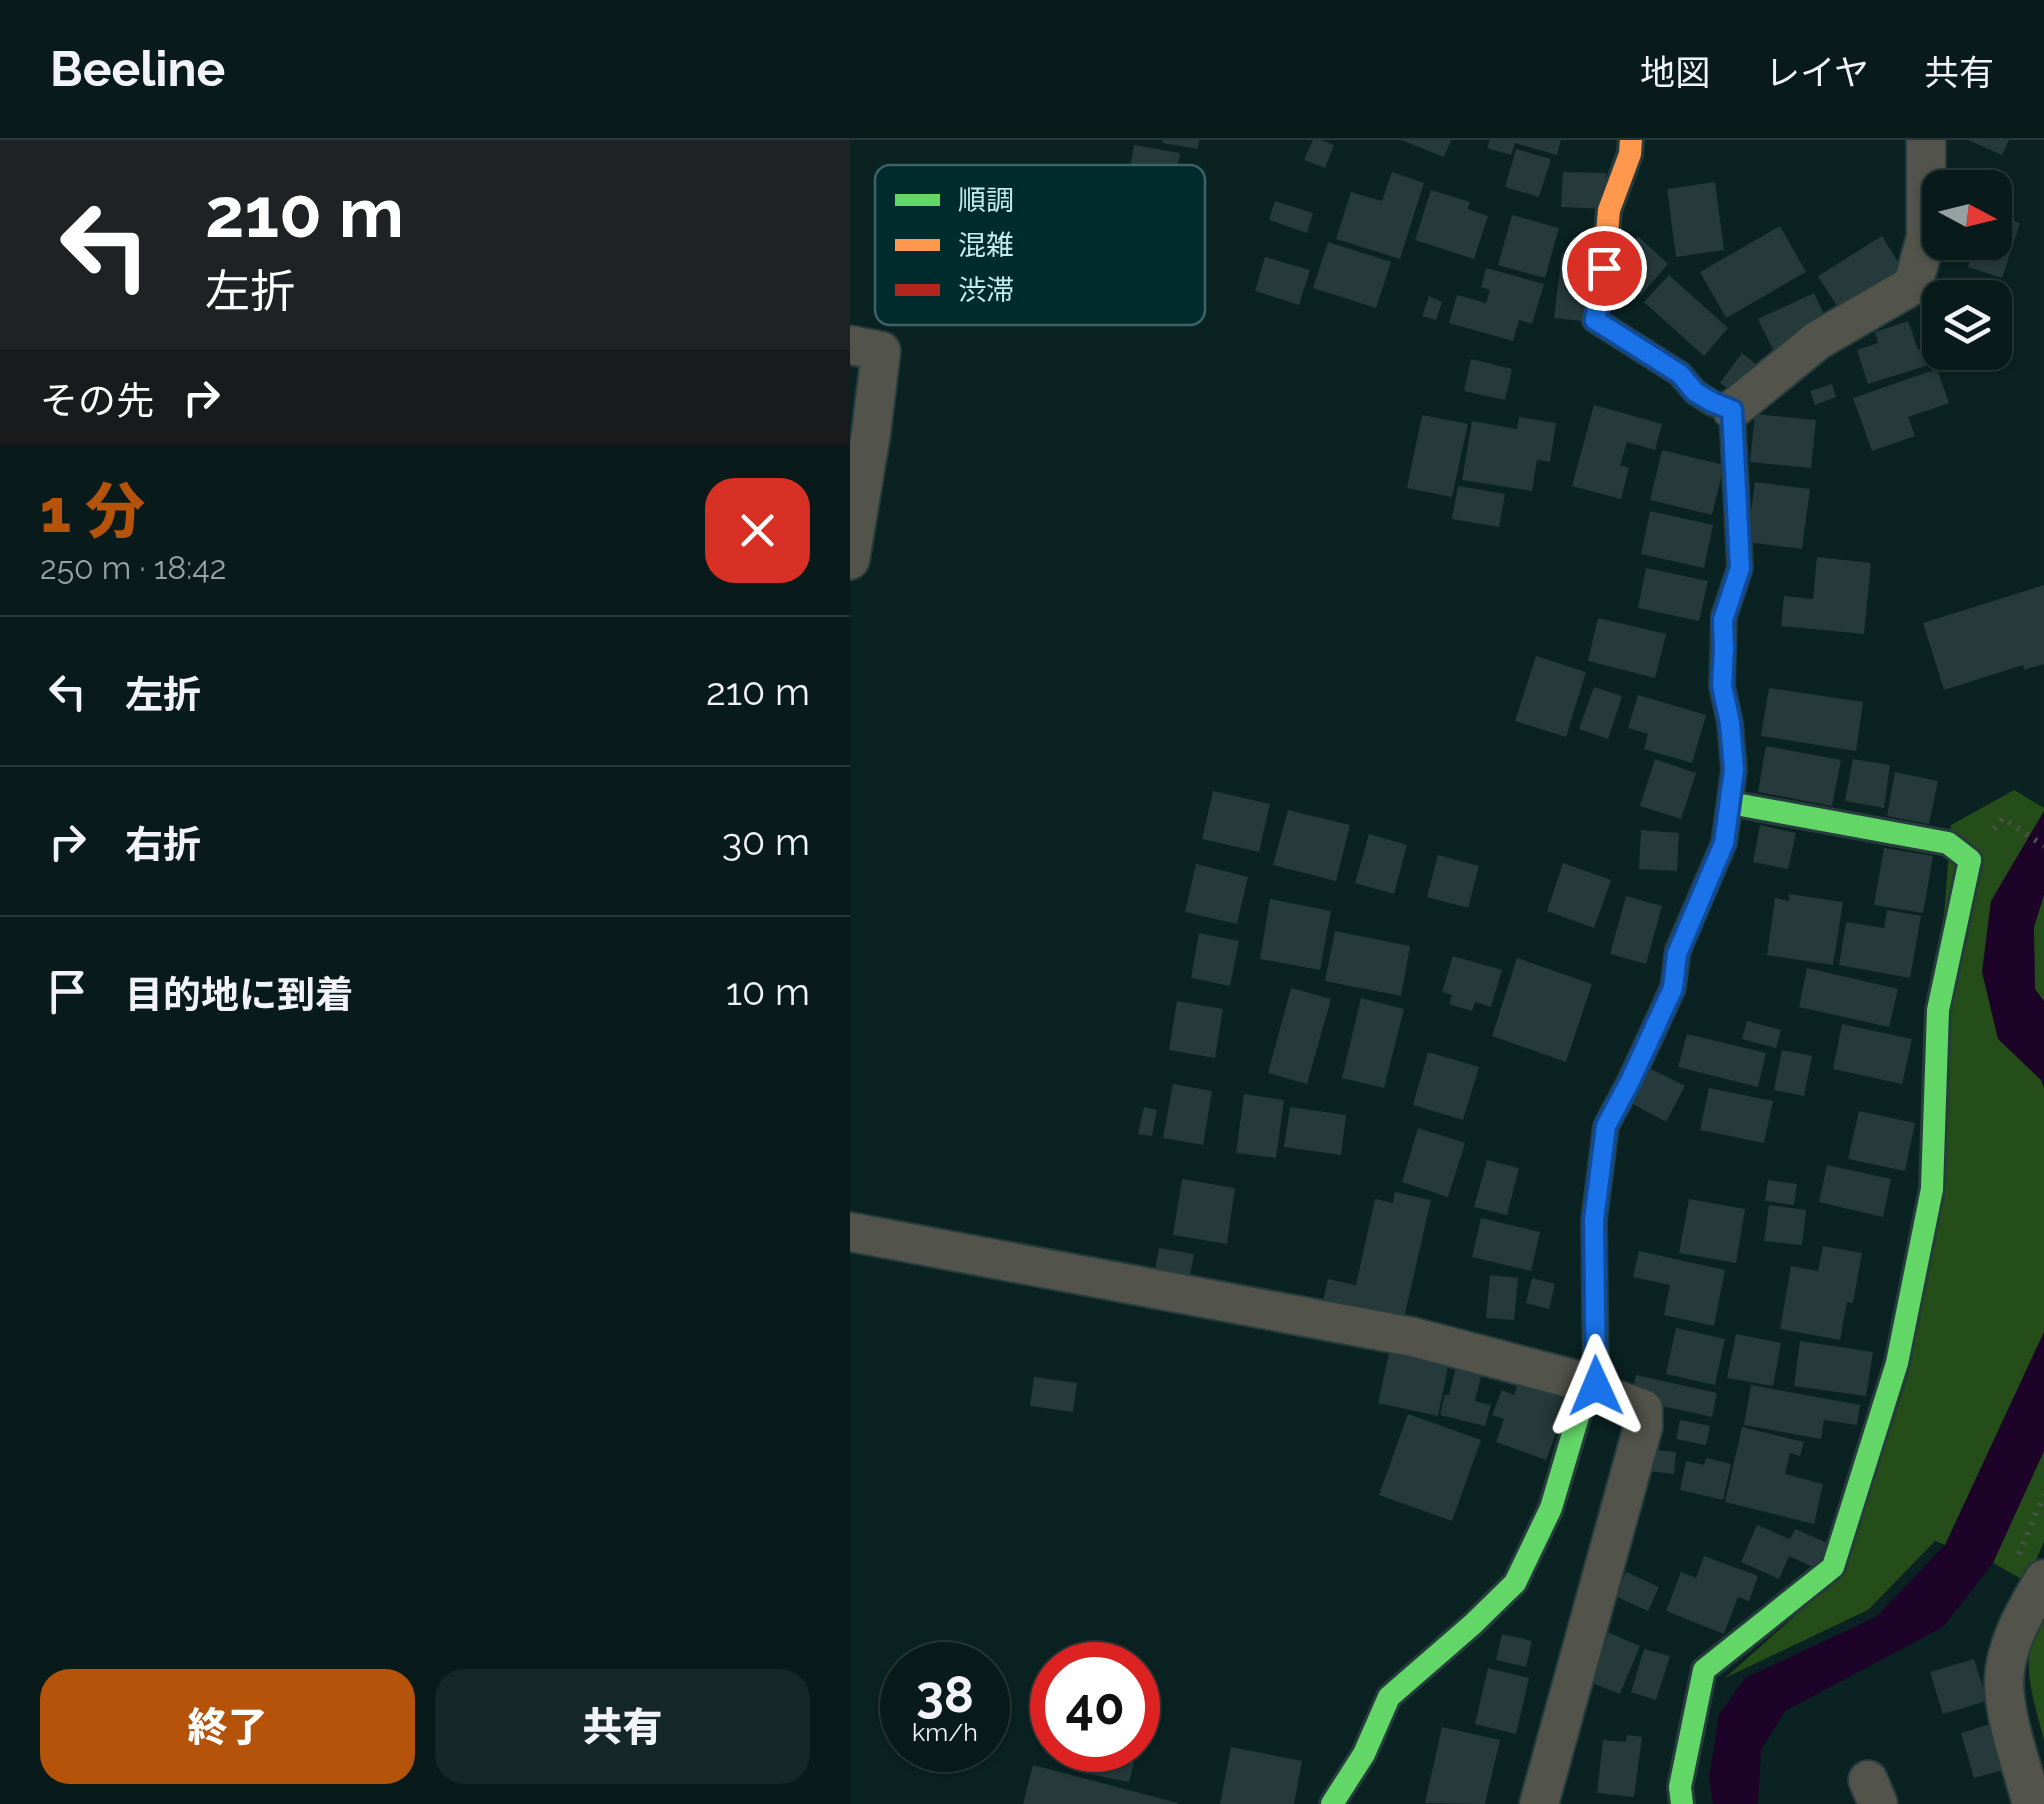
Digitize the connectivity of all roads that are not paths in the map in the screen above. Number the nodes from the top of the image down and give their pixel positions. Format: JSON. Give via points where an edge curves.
{"nodes":[{"id":1,"x":1631,"y":140,"type":"edge"},
{"id":2,"x":1926,"y":140,"type":"edge"},
{"id":3,"x":850,"y":345,"type":"edge"},
{"id":4,"x":1732,"y":410,"type":"junction"},
{"id":5,"x":850,"y":560,"type":"edge"},
{"id":6,"x":1730,"y":803,"type":"junction"},
{"id":7,"x":850,"y":1232,"type":"edge"},
{"id":8,"x":1592,"y":1384,"type":"junction"},
{"id":9,"x":2037,"y":1571,"type":"edge"},
{"id":10,"x":1332,"y":1804,"type":"edge"},
{"id":11,"x":1539,"y":1804,"type":"edge"},
{"id":12,"x":1682,"y":1804,"type":"edge"},
{"id":13,"x":2032,"y":1804,"type":"edge"}],
"edges":[{"from":1,"to":4,"type":"street","via":[[1609,210],[1595,320],[1680,374],[1695,392]]},
{"from":2,"to":4,"type":"street","via":[[1926,236],[1913,285],[1818,340]]},
{"from":3,"to":5,"type":"street","via":[[881,351]]},
{"from":4,"to":6,"type":"street","via":[[1740,568],[1723,620],[1722,686],[1734,770]]},
{"from":6,"to":8,"type":"street","via":[[1724,843],[1677,954],[1673,988],[1606,1126],[1594,1220]]},
{"from":6,"to":12,"type":"street","via":[[1948,843],[1970,860],[1938,1010],[1932,1188],[1897,1363],[1833,1568],[1704,1670]]},
{"from":7,"to":8,"type":"street","via":[[1413,1337]]},
{"from":8,"to":10,"type":"street","via":[[1551,1508],[1515,1582],[1389,1697]]},
{"from":8,"to":11,"type":"street","via":[[1600,1394],[1643,1409],[1643,1427]]},
{"from":9,"to":13,"type":"street","via":[[2004,1680]]}]}
